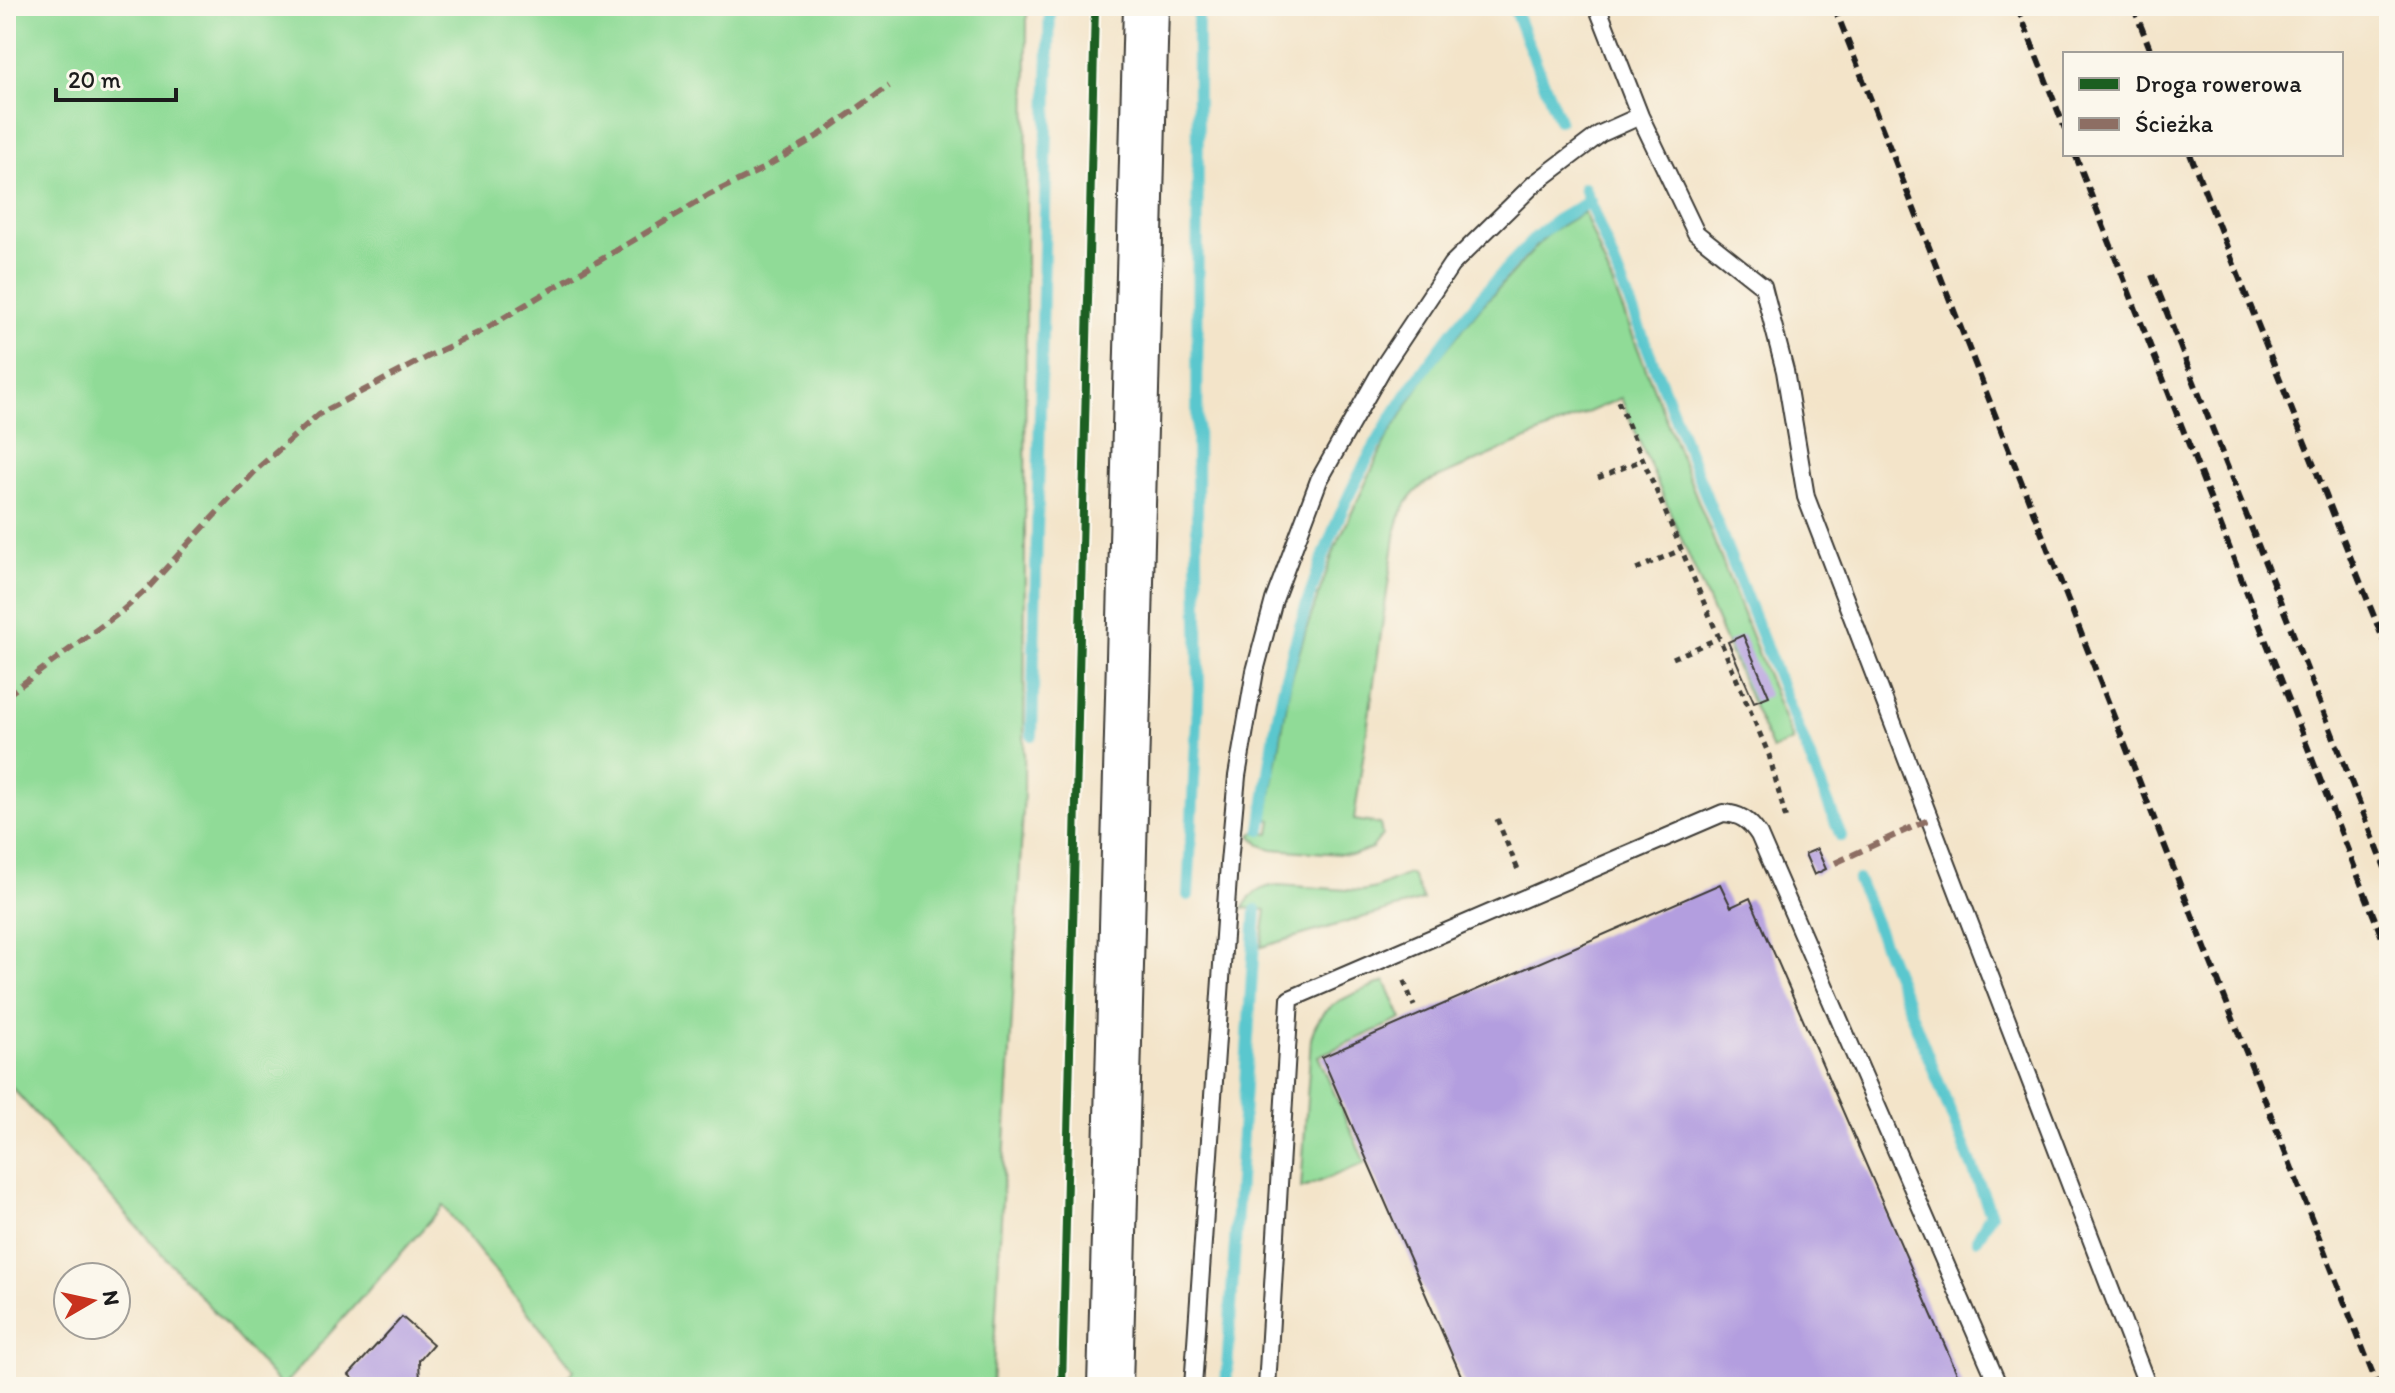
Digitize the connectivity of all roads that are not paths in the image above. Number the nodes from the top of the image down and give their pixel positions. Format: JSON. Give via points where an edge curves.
{"nodes":[{"id":1,"x":1146,"y":6,"type":"edge"},
{"id":2,"x":1597,"y":6,"type":"edge"},
{"id":3,"x":1640,"y":116,"type":"junction"},
{"id":4,"x":1110,"y":1387,"type":"edge"},
{"id":5,"x":1193,"y":1387,"type":"edge"},
{"id":6,"x":1267,"y":1387,"type":"edge"},
{"id":7,"x":1999,"y":1387,"type":"edge"},
{"id":8,"x":2148,"y":1387,"type":"edge"}],
"edges":[{"from":1,"to":4,"type":"main road"},
{"from":2,"to":3,"type":"lane"},
{"from":3,"to":5,"type":"lane","via":[[1600,134],[1534,184],[1451,265],[1385,364],[1319,480],[1274,600],[1237,776]]},
{"from":3,"to":8,"type":"lane","via":[[1696,233],[1763,286],[1785,371],[1806,497]]},
{"from":6,"to":7,"type":"lane","via":[[1290,999],[1723,813],[1745,818],[1759,835]]}]}
